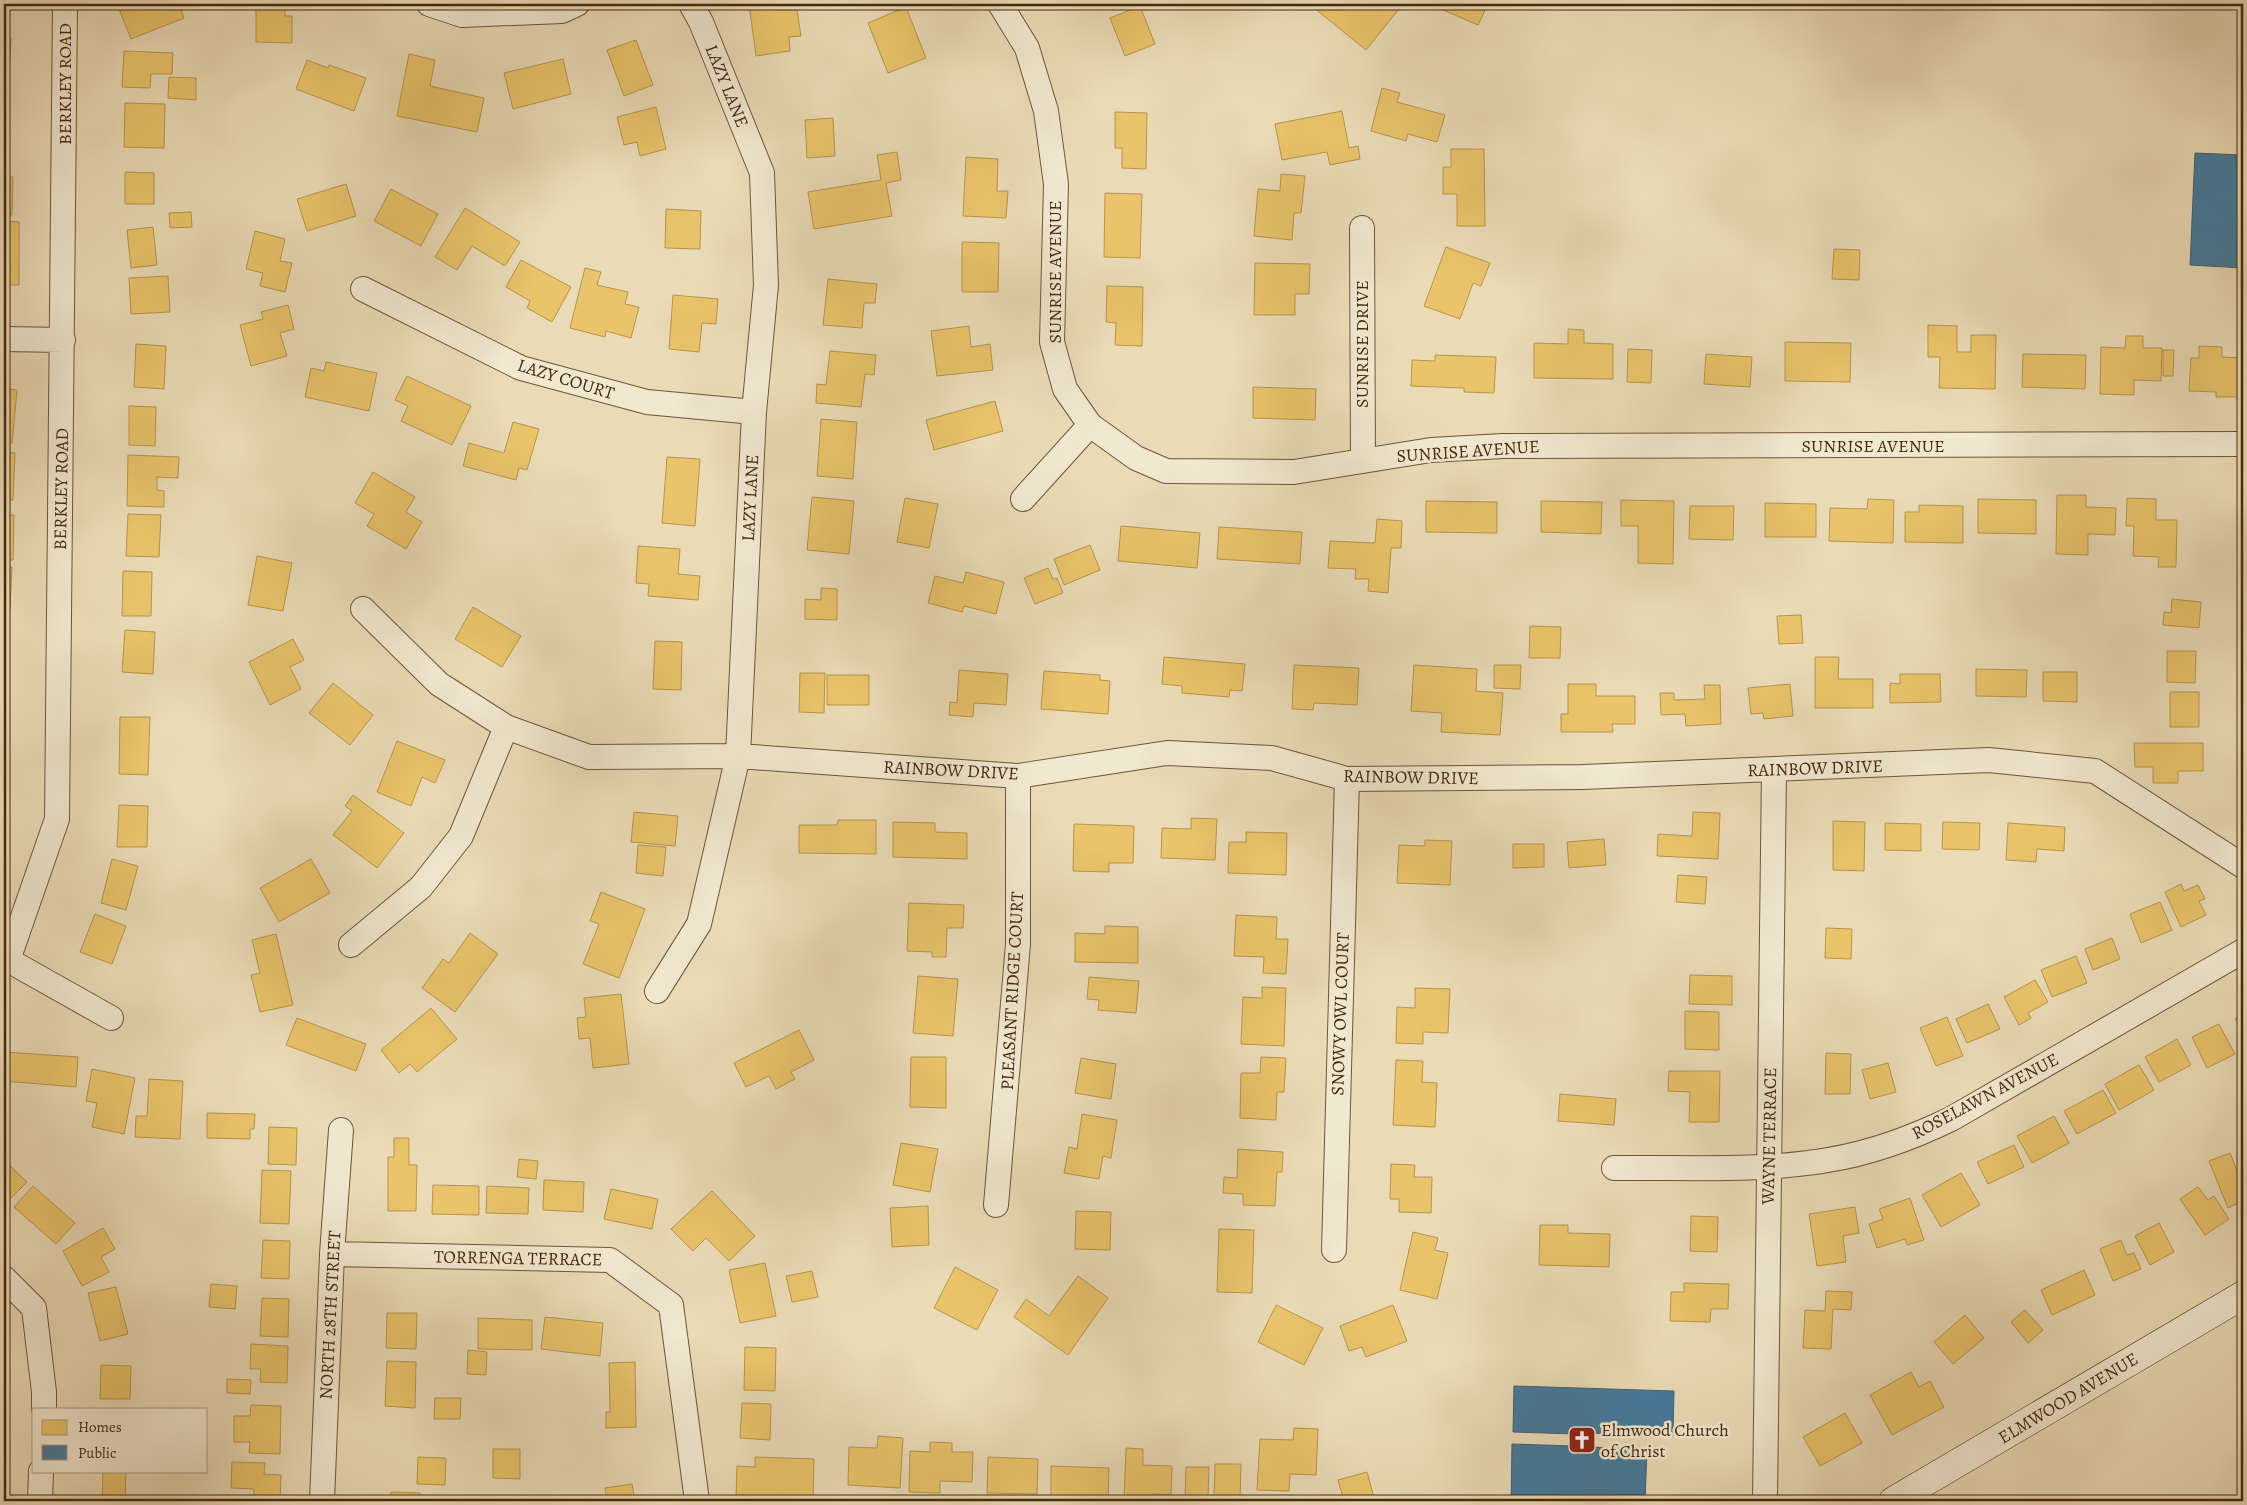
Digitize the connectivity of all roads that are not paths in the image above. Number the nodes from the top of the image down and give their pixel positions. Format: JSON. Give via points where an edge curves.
{"nodes":[{"id":1,"x":66,"y":4,"type":"edge"},
{"id":2,"x":429,"y":4,"type":"edge"},
{"id":3,"x":577,"y":4,"type":"edge"},
{"id":4,"x":691,"y":4,"type":"edge"},
{"id":5,"x":1000,"y":4,"type":"edge"},
{"id":6,"x":1362,"y":228,"type":"dead end"},
{"id":7,"x":362,"y":290,"type":"dead end"},
{"id":8,"x":4,"y":339,"type":"edge"},
{"id":9,"x":63,"y":340,"type":"junction"},
{"id":10,"x":754,"y":412,"type":"junction"},
{"id":11,"x":1090,"y":425,"type":"junction"},
{"id":12,"x":2243,"y":444,"type":"edge"},
{"id":13,"x":1363,"y":460,"type":"junction"},
{"id":14,"x":1023,"y":498,"type":"dead end"},
{"id":15,"x":364,"y":609,"type":"dead end"},
{"id":16,"x":506,"y":728,"type":"junction"},
{"id":17,"x":738,"y":756,"type":"junction"},
{"id":18,"x":1774,"y":770,"type":"junction"},
{"id":19,"x":1018,"y":776,"type":"junction"},
{"id":20,"x":1347,"y":779,"type":"junction"},
{"id":21,"x":2243,"y":866,"type":"edge"},
{"id":22,"x":351,"y":946,"type":"dead end"},
{"id":23,"x":2243,"y":951,"type":"edge"},
{"id":24,"x":6,"y":962,"type":"edge"},
{"id":25,"x":657,"y":991,"type":"dead end"},
{"id":26,"x":111,"y":1018,"type":"dead end"},
{"id":27,"x":340,"y":1130,"type":"dead end"},
{"id":28,"x":1769,"y":1166,"type":"junction"},
{"id":29,"x":1614,"y":1168,"type":"dead end"},
{"id":30,"x":996,"y":1205,"type":"dead end"},
{"id":31,"x":1334,"y":1250,"type":"dead end"},
{"id":32,"x":332,"y":1254,"type":"junction"},
{"id":33,"x":4,"y":1278,"type":"edge"},
{"id":34,"x":2243,"y":1295,"type":"edge"},
{"id":35,"x":44,"y":1408,"type":"edge"},
{"id":36,"x":41,"y":1472,"type":"edge"},
{"id":37,"x":40,"y":1501,"type":"edge"},
{"id":38,"x":322,"y":1501,"type":"edge"},
{"id":39,"x":697,"y":1501,"type":"edge"},
{"id":40,"x":1765,"y":1501,"type":"edge"},
{"id":41,"x":1893,"y":1501,"type":"edge"}],
"edges":[{"from":1,"to":9,"type":"street","name":"BERKLEY ROAD"},
{"from":2,"to":3,"type":"street","via":[[462,15],[562,11]]},
{"from":4,"to":10,"type":"street","name":"LAZY LANE","via":[[762,173],[766,285]]},
{"from":5,"to":11,"type":"street","name":"SUNRISE AVENUE","via":[[1027,48],[1046,111],[1056,184],[1052,342],[1065,389]]},
{"from":6,"to":13,"type":"street","name":"SUNRISE DRIVE"},
{"from":7,"to":10,"type":"street","name":"LAZY COURT","via":[[521,368],[647,402]]},
{"from":8,"to":9,"type":"street"},
{"from":9,"to":24,"type":"street","name":"BERKLEY ROAD","via":[[57,819]]},
{"from":10,"to":17,"type":"street","name":"LAZY LANE"},
{"from":11,"to":13,"type":"street","name":"SUNRISE AVENUE","via":[[1136,458],[1166,471],[1294,472]]},
{"from":11,"to":14,"type":"street"},
{"from":12,"to":13,"type":"street","name":"SUNRISE AVENUE","via":[[1504,446],[1431,450]]},
{"from":15,"to":16,"type":"street","name":"RAINBOW DRIVE","via":[[439,684]]},
{"from":16,"to":17,"type":"street","name":"RAINBOW DRIVE","via":[[589,757]]},
{"from":16,"to":22,"type":"street","via":[[461,836],[421,887]]},
{"from":17,"to":19,"type":"street","name":"RAINBOW DRIVE"},
{"from":17,"to":25,"type":"street","name":"LAZY LANE","via":[[699,924]]},
{"from":18,"to":20,"type":"street","name":"RAINBOW DRIVE","via":[[1583,777]]},
{"from":18,"to":21,"type":"street","name":"RAINBOW DRIVE","via":[[1989,760],[2095,771]]},
{"from":18,"to":28,"type":"street","name":"WAYNE TERRACE"},
{"from":19,"to":20,"type":"street","name":"RAINBOW DRIVE","via":[[1167,753],[1272,758]]},
{"from":19,"to":30,"type":"street","name":"PLEASANT RIDGE COURT","via":[[1018,944]]},
{"from":20,"to":31,"type":"street","name":"SNOWY OWL COURT"},
{"from":23,"to":28,"type":"street","name":"ROSELAWN AVENUE","via":[[1922,1133],[1828,1160]]},
{"from":24,"to":26,"type":"street"},
{"from":27,"to":32,"type":"street","name":"NORTH 28TH STREET"},
{"from":28,"to":29,"type":"street","name":"ROSELAWN AVENUE"},
{"from":28,"to":40,"type":"street","name":"WAYNE TERRACE"},
{"from":32,"to":38,"type":"street","name":"NORTH 28TH STREET"},
{"from":32,"to":39,"type":"street","name":"TORRENGA TERRACE","via":[[610,1260],[671,1305]]},
{"from":33,"to":35,"type":"street","via":[[34,1308]]},
{"from":34,"to":41,"type":"main road","name":"ELMWOOD AVENUE"},
{"from":36,"to":37,"type":"street"}]}
